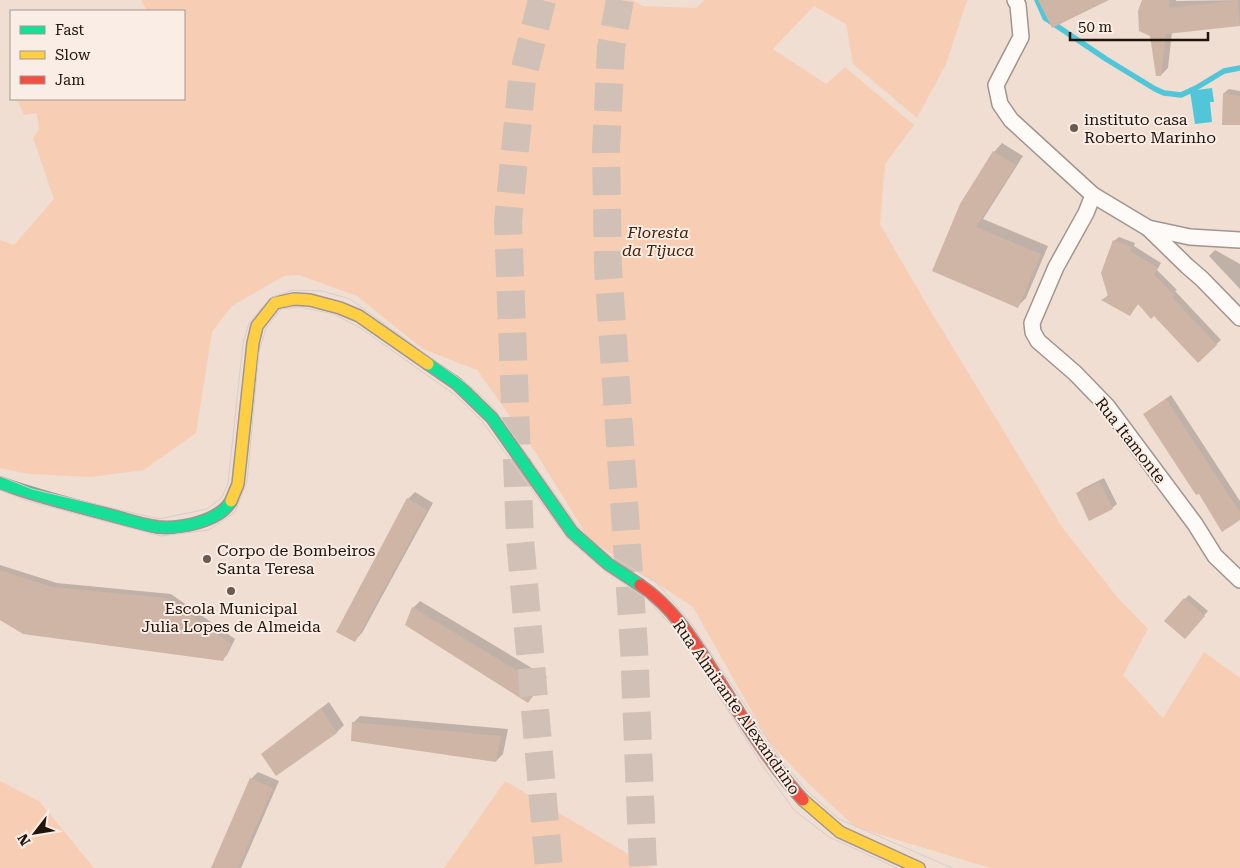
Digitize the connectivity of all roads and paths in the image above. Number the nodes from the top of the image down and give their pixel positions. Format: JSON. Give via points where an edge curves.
{"nodes":[{"id":1,"x":1015,"y":0,"type":"edge"},
{"id":2,"x":1093,"y":195,"type":"junction"},
{"id":3,"x":1148,"y":228,"type":"junction"},
{"id":4,"x":1240,"y":240,"type":"edge"},
{"id":5,"x":1240,"y":318,"type":"edge"},
{"id":6,"x":0,"y":483,"type":"edge"},
{"id":7,"x":1240,"y":580,"type":"edge"},
{"id":8,"x":871,"y":846,"type":"junction"},
{"id":9,"x":898,"y":868,"type":"edge"},
{"id":10,"x":918,"y":868,"type":"edge"}],
"edges":[{"from":1,"to":2,"type":"street","via":[[1021,37],[996,85],[1000,104],[1011,120]]},
{"from":2,"to":3,"type":"street"},
{"from":2,"to":7,"type":"street","name":"Rua Itamonte","via":[[1056,267],[1032,323],[1033,332],[1038,341],[1107,406],[1215,556]]},
{"from":3,"to":4,"type":"street","via":[[1190,237]]},
{"from":3,"to":5,"type":"street"},
{"from":6,"to":8,"type":"street","name":"Rua Almirante Alexandrino","via":[[32,495],[158,527],[204,521],[215,516],[228,505],[238,484],[252,343],[257,326],[275,304],[294,299],[340,308],[377,328],[473,398],[492,418],[572,532],[608,564],[654,594],[687,631],[748,729],[796,792],[835,829]]},
{"from":8,"to":9,"type":"street"},
{"from":8,"to":10,"type":"street","name":"Rua Almirante Alexandrino"}]}
